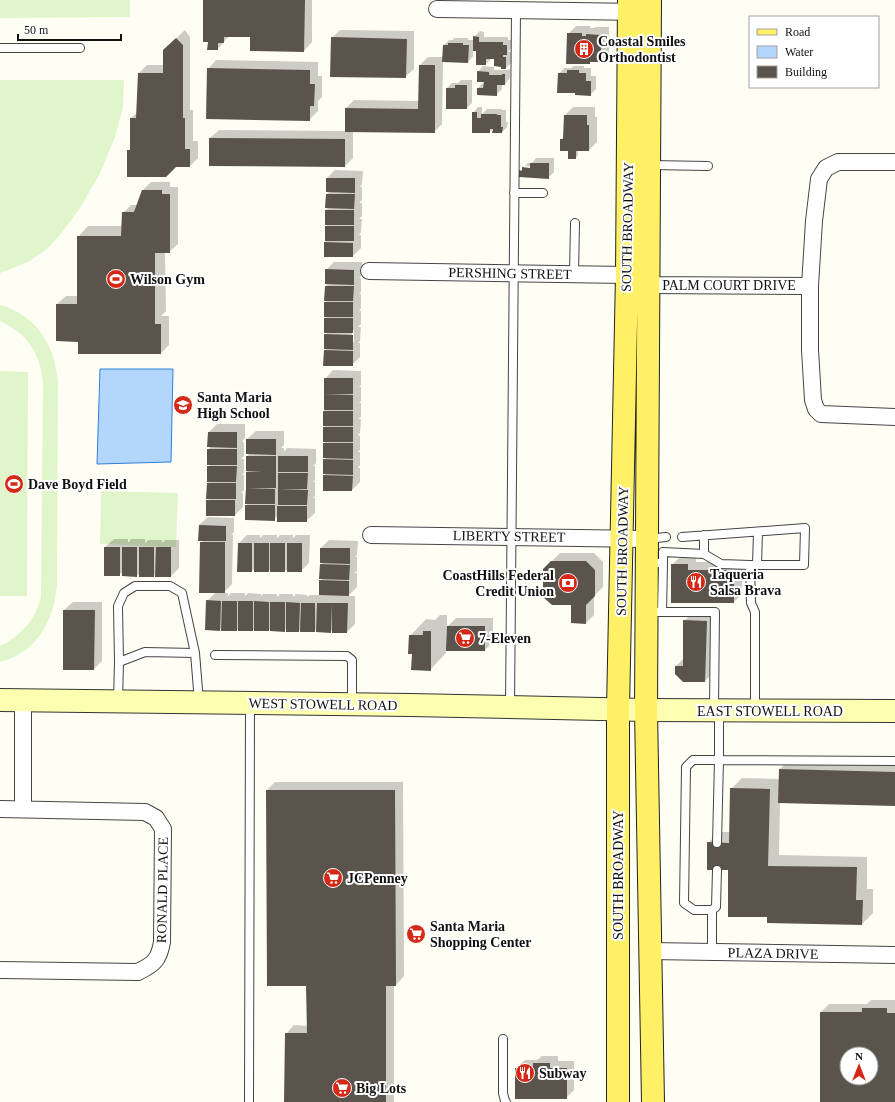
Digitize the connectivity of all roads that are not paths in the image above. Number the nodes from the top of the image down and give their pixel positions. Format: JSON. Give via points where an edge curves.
{"nodes":[{"id":1,"x":640,"y":6,"type":"edge"},
{"id":2,"x":437,"y":9,"type":"dead end"},
{"id":3,"x":516,"y":10,"type":"junction"},
{"id":4,"x":0,"y":48,"type":"edge"},
{"id":5,"x":80,"y":48,"type":"dead end"},
{"id":6,"x":895,"y":162,"type":"edge"},
{"id":7,"x":649,"y":165,"type":"junction"},
{"id":8,"x":708,"y":166,"type":"dead end"},
{"id":9,"x":514,"y":193,"type":"junction"},
{"id":10,"x":543,"y":193,"type":"dead end"},
{"id":11,"x":575,"y":223,"type":"dead end"},
{"id":12,"x":369,"y":271,"type":"dead end"},
{"id":13,"x":513,"y":274,"type":"junction"},
{"id":14,"x":574,"y":274,"type":"junction"},
{"id":15,"x":627,"y":275,"type":"junction"},
{"id":16,"x":649,"y":285,"type":"junction"},
{"id":17,"x":810,"y":286,"type":"junction"},
{"id":18,"x":895,"y":417,"type":"edge"},
{"id":19,"x":758,"y":532,"type":"junction"},
{"id":20,"x":371,"y":535,"type":"dead end"},
{"id":21,"x":704,"y":535,"type":"junction"},
{"id":22,"x":511,"y":536,"type":"junction"},
{"id":23,"x":682,"y":536,"type":"dead end"},
{"id":24,"x":622,"y":538,"type":"junction"},
{"id":25,"x":656,"y":538,"type":"junction"},
{"id":26,"x":704,"y":554,"type":"junction"},
{"id":27,"x":655,"y":563,"type":"junction"},
{"id":28,"x":754,"y":564,"type":"junction"},
{"id":29,"x":654,"y":612,"type":"junction"},
{"id":30,"x":195,"y":653,"type":"junction"},
{"id":31,"x":215,"y":655,"type":"dead end"},
{"id":32,"x":119,"y":662,"type":"junction"},
{"id":33,"x":0,"y":700,"type":"edge"},
{"id":34,"x":23,"y":701,"type":"junction"},
{"id":35,"x":118,"y":702,"type":"junction"},
{"id":36,"x":199,"y":703,"type":"junction"},
{"id":37,"x":250,"y":704,"type":"junction"},
{"id":38,"x":352,"y":705,"type":"junction"},
{"id":39,"x":510,"y":708,"type":"junction"},
{"id":40,"x":618,"y":710,"type":"junction"},
{"id":41,"x":646,"y":710,"type":"junction"},
{"id":42,"x":716,"y":711,"type":"junction"},
{"id":43,"x":755,"y":711,"type":"junction"},
{"id":44,"x":895,"y":712,"type":"edge"},
{"id":45,"x":719,"y":760,"type":"junction"},
{"id":46,"x":895,"y":760,"type":"edge"},
{"id":47,"x":0,"y":809,"type":"edge"},
{"id":48,"x":23,"y":809,"type":"junction"},
{"id":49,"x":717,"y":843,"type":"dead end"},
{"id":50,"x":717,"y":870,"type":"dead end"},
{"id":51,"x":712,"y":910,"type":"junction"},
{"id":52,"x":650,"y":951,"type":"junction"},
{"id":53,"x":712,"y":952,"type":"junction"},
{"id":54,"x":895,"y":955,"type":"edge"},
{"id":55,"x":0,"y":970,"type":"edge"},
{"id":56,"x":503,"y":1039,"type":"dead end"},
{"id":57,"x":248,"y":1102,"type":"edge"},
{"id":58,"x":506,"y":1102,"type":"edge"},
{"id":59,"x":618,"y":1102,"type":"edge"},
{"id":60,"x":652,"y":1102,"type":"edge"}],
"edges":[{"from":1,"to":3,"type":"street"},
{"from":1,"to":7,"type":"main road","name":"SOUTH BROADWAY"},
{"from":1,"to":15,"type":"main road","name":"SOUTH BROADWAY"},
{"from":2,"to":3,"type":"street"},
{"from":3,"to":9,"type":"lane"},
{"from":4,"to":5,"type":"lane"},
{"from":6,"to":17,"type":"street","name":"PALM COURT DRIVE","via":[[838,162],[826,168],[819,179]]},
{"from":7,"to":8,"type":"lane"},
{"from":7,"to":16,"type":"main road","name":"SOUTH BROADWAY"},
{"from":9,"to":10,"type":"lane"},
{"from":9,"to":13,"type":"lane"},
{"from":11,"to":14,"type":"lane"},
{"from":12,"to":13,"type":"street","name":"PERSHING STREET"},
{"from":13,"to":14,"type":"street","name":"PERSHING STREET"},
{"from":13,"to":22,"type":"lane"},
{"from":14,"to":15,"type":"street","name":"PERSHING STREET"},
{"from":15,"to":16,"type":"street","name":"PERSHING STREET"},
{"from":15,"to":24,"type":"main road","name":"SOUTH BROADWAY"},
{"from":16,"to":17,"type":"street","name":"PALM COURT DRIVE"},
{"from":16,"to":25,"type":"main road","name":"SOUTH BROADWAY"},
{"from":17,"to":18,"type":"street","name":"PALM COURT DRIVE","via":[[810,350],[813,400],[816,409],[821,414]]},
{"from":19,"to":21,"type":"lane"},
{"from":19,"to":28,"type":"lane"},
{"from":19,"to":28,"type":"lane","via":[[805,528],[804,565]]},
{"from":20,"to":22,"type":"street","name":"LIBERTY STREET"},
{"from":21,"to":23,"type":"lane"},
{"from":21,"to":26,"type":"lane"},
{"from":22,"to":24,"type":"street","name":"LIBERTY STREET"},
{"from":22,"to":39,"type":"lane"},
{"from":24,"to":25,"type":"street","name":"LIBERTY STREET"},
{"from":24,"to":40,"type":"main road","name":"SOUTH BROADWAY"},
{"from":25,"to":27,"type":"main road","name":"SOUTH BROADWAY"},
{"from":26,"to":27,"type":"lane","via":[[664,552]]},
{"from":26,"to":28,"type":"lane","via":[[721,564]]},
{"from":27,"to":29,"type":"main road","name":"SOUTH BROADWAY"},
{"from":28,"to":43,"type":"lane","via":[[751,603],[755,612]]},
{"from":29,"to":41,"type":"main road","name":"SOUTH BROADWAY"},
{"from":29,"to":42,"type":"lane","via":[[715,612]]},
{"from":30,"to":32,"type":"lane","via":[[145,652]]},
{"from":30,"to":32,"type":"lane","via":[[182,592],[170,586],[135,586],[124,593],[118,606]]},
{"from":30,"to":36,"type":"lane"},
{"from":31,"to":38,"type":"lane","via":[[347,656],[352,660]]},
{"from":32,"to":35,"type":"lane"},
{"from":33,"to":34,"type":"main road","name":"WEST STOWELL ROAD"},
{"from":34,"to":35,"type":"main road","name":"WEST STOWELL ROAD"},
{"from":34,"to":48,"type":"street"},
{"from":35,"to":36,"type":"main road","name":"WEST STOWELL ROAD"},
{"from":36,"to":37,"type":"main road","name":"WEST STOWELL ROAD"},
{"from":37,"to":38,"type":"main road","name":"WEST STOWELL ROAD"},
{"from":37,"to":57,"type":"lane"},
{"from":38,"to":39,"type":"main road","name":"WEST STOWELL ROAD"},
{"from":39,"to":40,"type":"main road","name":"WEST STOWELL ROAD"},
{"from":40,"to":41,"type":"main road","name":"WEST STOWELL ROAD"},
{"from":40,"to":59,"type":"main road","name":"SOUTH BROADWAY"},
{"from":41,"to":42,"type":"main road","name":"EAST STOWELL ROAD"},
{"from":41,"to":52,"type":"main road","name":"SOUTH BROADWAY"},
{"from":42,"to":43,"type":"main road","name":"EAST STOWELL ROAD"},
{"from":42,"to":45,"type":"lane"},
{"from":43,"to":44,"type":"main road","name":"EAST STOWELL ROAD"},
{"from":45,"to":46,"type":"lane"},
{"from":45,"to":49,"type":"lane"},
{"from":45,"to":51,"type":"lane","via":[[692,760],[686,767],[684,903],[694,910]]},
{"from":47,"to":48,"type":"street","name":"RONALD PLACE"},
{"from":48,"to":55,"type":"street","name":"RONALD PLACE","via":[[145,812],[156,818],[162,829],[162,942],[160,954],[152,966],[138,972]]},
{"from":50,"to":51,"type":"lane","via":[[716,908]]},
{"from":51,"to":53,"type":"lane"},
{"from":52,"to":53,"type":"street","name":"PLAZA DRIVE"},
{"from":52,"to":60,"type":"main road","name":"SOUTH BROADWAY"},
{"from":53,"to":54,"type":"street","name":"PLAZA DRIVE"},
{"from":56,"to":58,"type":"lane","via":[[503,1093]]}]}
